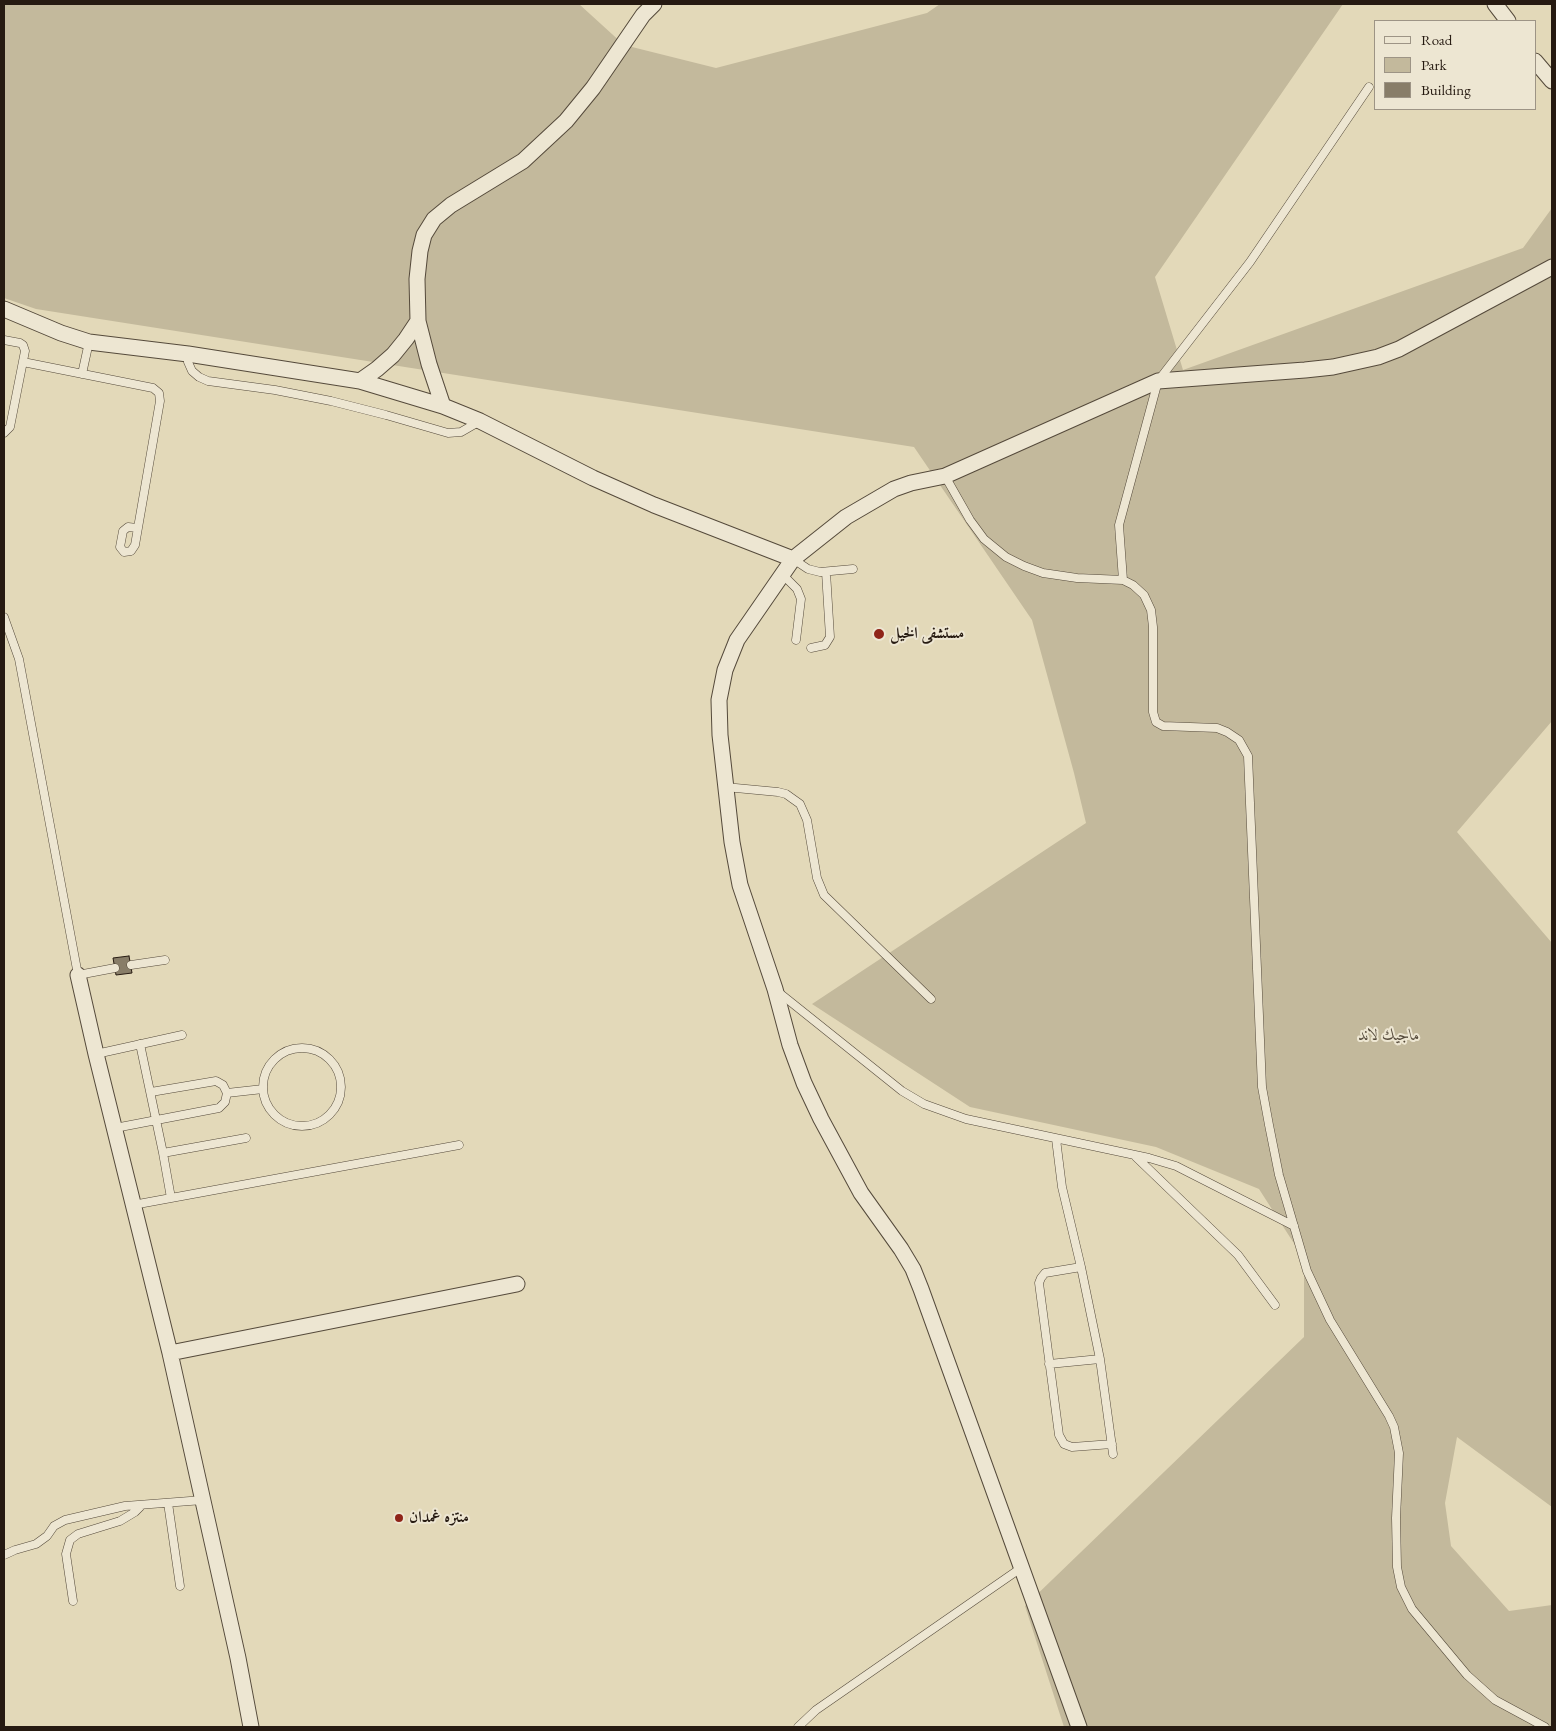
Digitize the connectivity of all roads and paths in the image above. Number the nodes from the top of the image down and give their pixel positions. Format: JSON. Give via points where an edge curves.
{"nodes":[{"id":1,"x":654,"y":4,"type":"edge"},
{"id":2,"x":1495,"y":4,"type":"edge"},
{"id":3,"x":1507,"y":20,"type":"edge"},
{"id":4,"x":1536,"y":62,"type":"edge"},
{"id":5,"x":1552,"y":81,"type":"edge"},
{"id":6,"x":1369,"y":87,"type":"dead end"},
{"id":7,"x":1552,"y":266,"type":"edge"},
{"id":8,"x":4,"y":310,"type":"edge"},
{"id":9,"x":418,"y":321,"type":"junction"},
{"id":10,"x":4,"y":340,"type":"edge"},
{"id":11,"x":89,"y":342,"type":"junction"},
{"id":12,"x":188,"y":354,"type":"junction"},
{"id":13,"x":23,"y":362,"type":"junction"},
{"id":14,"x":82,"y":374,"type":"junction"},
{"id":15,"x":360,"y":381,"type":"junction"},
{"id":16,"x":1158,"y":381,"type":"junction"},
{"id":17,"x":443,"y":406,"type":"junction"},
{"id":18,"x":480,"y":421,"type":"junction"},
{"id":19,"x":4,"y":433,"type":"edge"},
{"id":20,"x":945,"y":476,"type":"junction"},
{"id":21,"x":137,"y":528,"type":"dead end"},
{"id":22,"x":793,"y":559,"type":"junction"},
{"id":23,"x":853,"y":569,"type":"dead end"},
{"id":24,"x":826,"y":572,"type":"junction"},
{"id":25,"x":782,"y":574,"type":"junction"},
{"id":26,"x":1123,"y":580,"type":"junction"},
{"id":27,"x":4,"y":617,"type":"edge"},
{"id":28,"x":796,"y":640,"type":"dead end"},
{"id":29,"x":811,"y":648,"type":"dead end"},
{"id":30,"x":725,"y":787,"type":"junction"},
{"id":31,"x":166,"y":960,"type":"dead end"},
{"id":32,"x":131,"y":965,"type":"dead end"},
{"id":33,"x":115,"y":968,"type":"dead end"},
{"id":34,"x":78,"y":975,"type":"junction"},
{"id":35,"x":775,"y":989,"type":"junction"},
{"id":36,"x":932,"y":999,"type":"dead end"},
{"id":37,"x":182,"y":1035,"type":"dead end"},
{"id":38,"x":140,"y":1044,"type":"junction"},
{"id":39,"x":96,"y":1054,"type":"junction"},
{"id":40,"x":263,"y":1089,"type":"junction"},
{"id":41,"x":151,"y":1092,"type":"junction"},
{"id":42,"x":227,"y":1093,"type":"junction"},
{"id":43,"x":156,"y":1119,"type":"junction"},
{"id":44,"x":114,"y":1128,"type":"junction"},
{"id":45,"x":246,"y":1138,"type":"dead end"},
{"id":46,"x":1056,"y":1139,"type":"junction"},
{"id":47,"x":459,"y":1145,"type":"dead end"},
{"id":48,"x":163,"y":1153,"type":"junction"},
{"id":49,"x":1135,"y":1156,"type":"junction"},
{"id":50,"x":170,"y":1198,"type":"junction"},
{"id":51,"x":133,"y":1205,"type":"junction"},
{"id":52,"x":1294,"y":1226,"type":"junction"},
{"id":53,"x":1081,"y":1268,"type":"junction"},
{"id":54,"x":517,"y":1284,"type":"dead end"},
{"id":55,"x":1275,"y":1305,"type":"dead end"},
{"id":56,"x":170,"y":1353,"type":"junction"},
{"id":57,"x":1100,"y":1359,"type":"junction"},
{"id":58,"x":1049,"y":1364,"type":"junction"},
{"id":59,"x":1112,"y":1444,"type":"junction"},
{"id":60,"x":1113,"y":1454,"type":"dead end"},
{"id":61,"x":203,"y":1500,"type":"junction"},
{"id":62,"x":168,"y":1503,"type":"junction"},
{"id":63,"x":142,"y":1505,"type":"junction"},
{"id":64,"x":4,"y":1556,"type":"edge"},
{"id":65,"x":1021,"y":1568,"type":"junction"},
{"id":66,"x":180,"y":1586,"type":"dead end"},
{"id":67,"x":73,"y":1601,"type":"dead end"},
{"id":68,"x":251,"y":1727,"type":"edge"},
{"id":69,"x":798,"y":1727,"type":"edge"},
{"id":70,"x":1079,"y":1727,"type":"edge"},
{"id":71,"x":1545,"y":1727,"type":"edge"}],
"edges":[{"from":1,"to":9,"type":"street","via":[[566,121],[522,161],[434,219],[424,235],[420,251]]},
{"from":2,"to":3,"type":"street"},
{"from":4,"to":5,"type":"street"},
{"from":6,"to":16,"type":"lane","via":[[1250,262]]},
{"from":7,"to":16,"type":"street","via":[[1399,349],[1378,357],[1324,368]]},
{"from":8,"to":11,"type":"street"},
{"from":9,"to":15,"type":"street","via":[[393,355]]},
{"from":9,"to":17,"type":"street"},
{"from":10,"to":13,"type":"lane","via":[[23,345],[26,351]]},
{"from":11,"to":12,"type":"street"},
{"from":11,"to":14,"type":"lane"},
{"from":12,"to":15,"type":"street"},
{"from":12,"to":18,"type":"lane","via":[[192,371],[208,381],[331,401],[448,433],[461,432]]},
{"from":13,"to":14,"type":"lane"},
{"from":13,"to":19,"type":"lane","via":[[10,427]]},
{"from":14,"to":21,"type":"lane","via":[[153,388],[159,393]]},
{"from":15,"to":17,"type":"street"},
{"from":16,"to":20,"type":"street"},
{"from":16,"to":26,"type":"lane","via":[[1119,525]]},
{"from":17,"to":18,"type":"street"},
{"from":18,"to":22,"type":"street","via":[[654,506]]},
{"from":20,"to":22,"type":"street","via":[[894,488],[846,517]]},
{"from":20,"to":26,"type":"lane","via":[[984,539],[1006,557],[1043,573]]},
{"from":22,"to":24,"type":"lane","via":[[814,571]]},
{"from":22,"to":25,"type":"street"},
{"from":23,"to":24,"type":"lane"},
{"from":24,"to":29,"type":"lane","via":[[830,636],[825,645]]},
{"from":25,"to":28,"type":"lane","via":[[797,589],[801,599]]},
{"from":25,"to":30,"type":"street","via":[[737,640],[725,670],[719,700]]},
{"from":26,"to":52,"type":"lane","via":[[1144,595],[1151,610],[1153,712],[1156,722],[1163,726],[1217,728],[1228,732],[1239,740],[1248,756],[1262,1087],[1279,1175]]},
{"from":27,"to":34,"type":"lane","via":[[19,659]]},
{"from":30,"to":35,"type":"street","via":[[740,885]]},
{"from":30,"to":36,"type":"lane","via":[[778,792],[800,804],[807,820],[817,878],[824,895]]},
{"from":31,"to":32,"type":"lane"},
{"from":33,"to":34,"type":"lane"},
{"from":34,"to":39,"type":"street"},
{"from":35,"to":46,"type":"lane","via":[[902,1091],[924,1104],[966,1119]]},
{"from":35,"to":65,"type":"street","via":[[790,1044],[821,1119],[861,1193],[913,1269]]},
{"from":37,"to":38,"type":"lane"},
{"from":38,"to":39,"type":"lane"},
{"from":38,"to":41,"type":"lane"},
{"from":39,"to":44,"type":"street"},
{"from":40,"to":40,"type":"lane","via":[[275,1114],[300,1126],[319,1123],[327,1118],[338,1103],[342,1084],[330,1059],[305,1047],[286,1050],[271,1062],[266,1070]]},
{"from":40,"to":42,"type":"lane"},
{"from":41,"to":42,"type":"lane","via":[[216,1081]]},
{"from":41,"to":43,"type":"lane"},
{"from":42,"to":43,"type":"lane","via":[[219,1108]]},
{"from":43,"to":44,"type":"lane"},
{"from":43,"to":48,"type":"lane"},
{"from":44,"to":51,"type":"street"},
{"from":45,"to":48,"type":"lane"},
{"from":46,"to":49,"type":"lane"},
{"from":46,"to":53,"type":"lane","via":[[1062,1187]]},
{"from":47,"to":50,"type":"lane"},
{"from":48,"to":50,"type":"lane"},
{"from":49,"to":52,"type":"lane","via":[[1189,1171]]},
{"from":49,"to":55,"type":"lane","via":[[1238,1255]]},
{"from":50,"to":51,"type":"lane"},
{"from":51,"to":56,"type":"street"},
{"from":52,"to":71,"type":"lane","via":[[1307,1270],[1330,1320],[1394,1427],[1399,1452],[1397,1567],[1408,1602],[1467,1675],[1495,1700]]},
{"from":53,"to":57,"type":"lane"},
{"from":53,"to":58,"type":"lane","via":[[1045,1273],[1039,1283]]},
{"from":54,"to":56,"type":"street"},
{"from":56,"to":61,"type":"street"},
{"from":57,"to":58,"type":"lane"},
{"from":57,"to":59,"type":"lane"},
{"from":58,"to":59,"type":"lane","via":[[1059,1435],[1064,1444],[1076,1448]]},
{"from":59,"to":60,"type":"lane"},
{"from":61,"to":62,"type":"lane"},
{"from":61,"to":68,"type":"street"},
{"from":62,"to":63,"type":"lane"},
{"from":62,"to":66,"type":"lane"},
{"from":63,"to":64,"type":"lane","via":[[65,1520],[36,1544]]},
{"from":63,"to":67,"type":"lane","via":[[127,1517],[78,1534],[70,1540],[66,1554]]},
{"from":65,"to":69,"type":"lane","via":[[816,1710]]},
{"from":65,"to":70,"type":"street"}]}
